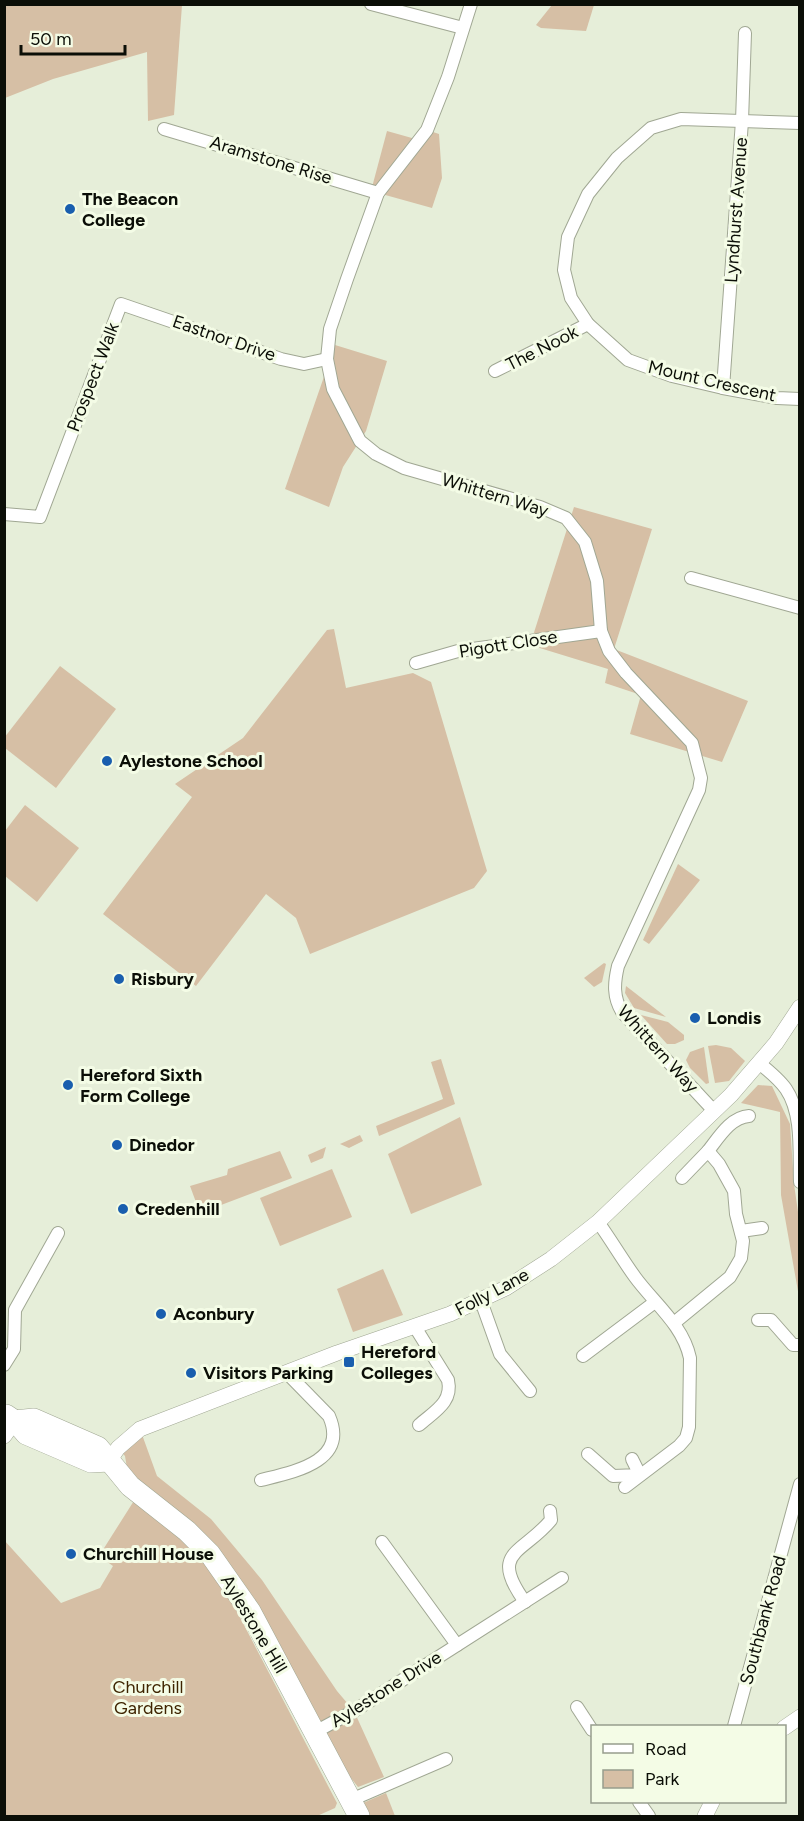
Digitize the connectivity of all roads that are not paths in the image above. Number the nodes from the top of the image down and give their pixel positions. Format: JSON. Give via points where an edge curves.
{"nodes":[{"id":1,"x":371,"y":4,"type":"edge"},
{"id":2,"x":471,"y":4,"type":"edge"},
{"id":3,"x":463,"y":28,"type":"junction"},
{"id":4,"x":745,"y":33,"type":"dead end"},
{"id":5,"x":742,"y":121,"type":"junction"},
{"id":6,"x":800,"y":123,"type":"edge"},
{"id":7,"x":164,"y":129,"type":"dead end"},
{"id":8,"x":378,"y":193,"type":"junction"},
{"id":9,"x":121,"y":304,"type":"joint"},
{"id":10,"x":588,"y":324,"type":"junction"},
{"id":11,"x":327,"y":359,"type":"junction"},
{"id":12,"x":495,"y":372,"type":"dead end"},
{"id":13,"x":723,"y":388,"type":"junction"},
{"id":14,"x":800,"y":399,"type":"edge"},
{"id":15,"x":4,"y":514,"type":"edge"},
{"id":16,"x":691,"y":578,"type":"dead end"},
{"id":17,"x":800,"y":608,"type":"edge"},
{"id":18,"x":601,"y":631,"type":"junction"},
{"id":19,"x":416,"y":663,"type":"dead end"},
{"id":20,"x":800,"y":1007,"type":"edge"},
{"id":21,"x":759,"y":1063,"type":"junction"},
{"id":22,"x":714,"y":1111,"type":"junction"},
{"id":23,"x":749,"y":1116,"type":"dead end"},
{"id":24,"x":708,"y":1150,"type":"junction"},
{"id":25,"x":682,"y":1178,"type":"dead end"},
{"id":26,"x":800,"y":1182,"type":"edge"},
{"id":27,"x":598,"y":1222,"type":"junction"},
{"id":28,"x":762,"y":1228,"type":"dead end"},
{"id":29,"x":741,"y":1231,"type":"junction"},
{"id":30,"x":58,"y":1233,"type":"dead end"},
{"id":31,"x":481,"y":1301,"type":"junction"},
{"id":32,"x":655,"y":1302,"type":"junction"},
{"id":33,"x":758,"y":1320,"type":"dead end"},
{"id":34,"x":674,"y":1323,"type":"junction"},
{"id":35,"x":415,"y":1327,"type":"junction"},
{"id":36,"x":800,"y":1345,"type":"edge"},
{"id":37,"x":583,"y":1356,"type":"dead end"},
{"id":38,"x":4,"y":1365,"type":"edge"},
{"id":39,"x":286,"y":1372,"type":"junction"},
{"id":40,"x":530,"y":1391,"type":"dead end"},
{"id":41,"x":8,"y":1424,"type":"edge"},
{"id":42,"x":419,"y":1425,"type":"dead end"},
{"id":43,"x":588,"y":1454,"type":"dead end"},
{"id":44,"x":632,"y":1459,"type":"dead end"},
{"id":45,"x":109,"y":1461,"type":"junction"},
{"id":46,"x":640,"y":1475,"type":"junction"},
{"id":47,"x":261,"y":1480,"type":"dead end"},
{"id":48,"x":800,"y":1484,"type":"edge"},
{"id":49,"x":625,"y":1487,"type":"dead end"},
{"id":50,"x":550,"y":1511,"type":"dead end"},
{"id":51,"x":382,"y":1542,"type":"dead end"},
{"id":52,"x":562,"y":1578,"type":"dead end"},
{"id":53,"x":525,"y":1602,"type":"junction"},
{"id":54,"x":457,"y":1645,"type":"junction"},
{"id":55,"x":577,"y":1707,"type":"dead end"},
{"id":56,"x":800,"y":1717,"type":"edge"},
{"id":57,"x":736,"y":1725,"type":"edge"},
{"id":58,"x":786,"y":1727,"type":"edge"},
{"id":59,"x":591,"y":1728,"type":"edge"},
{"id":60,"x":315,"y":1732,"type":"junction"},
{"id":61,"x":446,"y":1759,"type":"dead end"},
{"id":62,"x":640,"y":1803,"type":"edge"},
{"id":63,"x":355,"y":1808,"type":"edge"},
{"id":64,"x":649,"y":1816,"type":"edge"}],
"edges":[{"from":1,"to":3,"type":"street"},
{"from":2,"to":3,"type":"street","name":"Whittern Way"},
{"from":3,"to":8,"type":"street","name":"Whittern Way","via":[[427,130]]},
{"from":4,"to":5,"type":"street","name":"Lyndhurst Avenue"},
{"from":5,"to":6,"type":"street","name":"Mount Crescent"},
{"from":5,"to":10,"type":"street","name":"Mount Crescent","via":[[681,119],[651,128],[617,158],[588,194],[568,237],[564,270],[571,298]]},
{"from":5,"to":13,"type":"street","name":"Lyndhurst Avenue"},
{"from":7,"to":8,"type":"street","name":"Aramstone Rise"},
{"from":8,"to":11,"type":"street","name":"Whittern Way","via":[[330,329]]},
{"from":9,"to":11,"type":"street","name":"Eastnor Drive","via":[[281,358],[304,364]]},
{"from":9,"to":15,"type":"street","name":"Prospect Walk","via":[[40,517]]},
{"from":10,"to":12,"type":"street","name":"The Nook"},
{"from":10,"to":13,"type":"street","name":"Mount Crescent","via":[[628,360]]},
{"from":11,"to":18,"type":"street","name":"Whittern Way","via":[[338,399],[360,441],[376,454],[404,468],[566,518],[585,542],[597,581]]},
{"from":13,"to":14,"type":"street","name":"Mount Crescent"},
{"from":16,"to":17,"type":"street"},
{"from":18,"to":19,"type":"street","name":"Pigott Close","via":[[458,651]]},
{"from":18,"to":22,"type":"street","name":"Whittern Way","via":[[609,651],[692,743],[701,778],[696,800],[618,966],[616,1002]]},
{"from":20,"to":21,"type":"street","name":"Folly Lane"},
{"from":21,"to":22,"type":"street","name":"Folly Lane"},
{"from":21,"to":26,"type":"street","via":[[779,1081],[793,1102]]},
{"from":22,"to":27,"type":"street","name":"Folly Lane"},
{"from":23,"to":24,"type":"street","via":[[742,1116],[725,1129]]},
{"from":24,"to":25,"type":"street"},
{"from":24,"to":29,"type":"street","via":[[734,1191]]},
{"from":27,"to":31,"type":"street","name":"Folly Lane","via":[[551,1259]]},
{"from":27,"to":32,"type":"street"},
{"from":28,"to":29,"type":"street"},
{"from":29,"to":34,"type":"street","via":[[741,1258],[730,1277]]},
{"from":30,"to":38,"type":"street","via":[[15,1310],[14,1349]]},
{"from":31,"to":35,"type":"street","name":"Folly Lane"},
{"from":31,"to":40,"type":"street","via":[[500,1354]]},
{"from":32,"to":34,"type":"street"},
{"from":32,"to":37,"type":"street"},
{"from":33,"to":36,"type":"street","via":[[771,1320],[793,1345]]},
{"from":34,"to":46,"type":"street","via":[[690,1358],[689,1427],[679,1446]]},
{"from":35,"to":39,"type":"street","name":"Folly Lane"},
{"from":35,"to":42,"type":"street","via":[[450,1389],[448,1398]]},
{"from":39,"to":45,"type":"street","name":"Folly Lane","via":[[141,1430],[118,1448]]},
{"from":39,"to":47,"type":"street","via":[[329,1416],[333,1436],[330,1448],[312,1464]]},
{"from":41,"to":45,"type":"highway","via":[[91,1462]]},
{"from":43,"to":46,"type":"street","via":[[613,1476]]},
{"from":44,"to":46,"type":"street"},
{"from":45,"to":60,"type":"highway","name":"Aylestone Hill","via":[[130,1486],[187,1531],[227,1576]]},
{"from":46,"to":49,"type":"street"},
{"from":48,"to":57,"type":"street","name":"Southbank Road"},
{"from":50,"to":53,"type":"street","via":[[551,1520],[544,1529],[514,1552],[508,1562],[512,1585]]},
{"from":51,"to":54,"type":"street","name":"Aylestone Drive"},
{"from":52,"to":53,"type":"street","name":"Aylestone Drive"},
{"from":53,"to":54,"type":"street","name":"Aylestone Drive"},
{"from":54,"to":60,"type":"street","name":"Aylestone Drive"},
{"from":55,"to":59,"type":"street"},
{"from":56,"to":58,"type":"street"},
{"from":60,"to":63,"type":"highway","name":"Aylestone Hill"},
{"from":61,"to":63,"type":"street"},
{"from":62,"to":64,"type":"street"}]}
